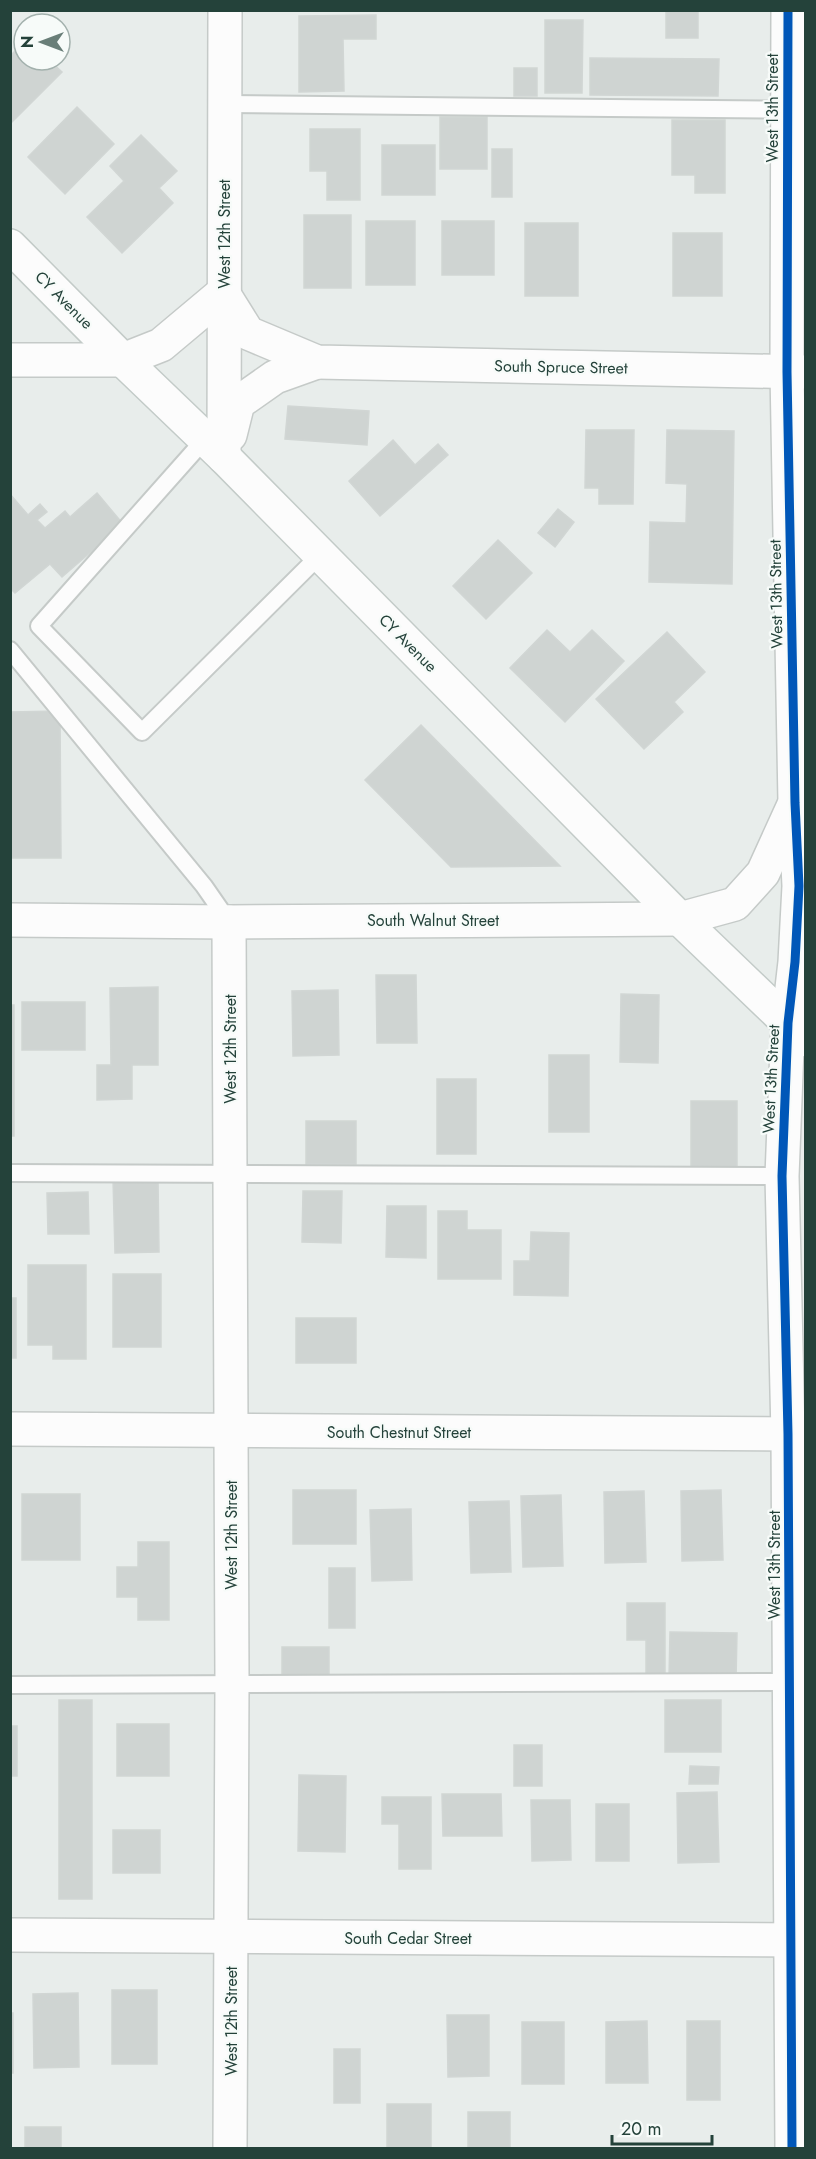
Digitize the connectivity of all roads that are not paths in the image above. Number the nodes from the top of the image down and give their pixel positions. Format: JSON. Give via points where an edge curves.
{"nodes":[{"id":1,"x":225,"y":10,"type":"edge"},
{"id":2,"x":788,"y":10,"type":"edge"},
{"id":3,"x":225,"y":104,"type":"junction"},
{"id":4,"x":796,"y":110,"type":"edge"},
{"id":5,"x":10,"y":246,"type":"edge"},
{"id":6,"x":223,"y":293,"type":"junction"},
{"id":7,"x":10,"y":360,"type":"edge"},
{"id":8,"x":123,"y":360,"type":"junction"},
{"id":9,"x":317,"y":362,"type":"junction"},
{"id":10,"x":796,"y":372,"type":"edge"},
{"id":11,"x":215,"y":448,"type":"junction"},
{"id":12,"x":320,"y":555,"type":"junction"},
{"id":13,"x":10,"y":650,"type":"edge"},
{"id":14,"x":795,"y":803,"type":"junction"},
{"id":15,"x":802,"y":917,"type":"edge"},
{"id":16,"x":680,"y":919,"type":"junction"},
{"id":17,"x":10,"y":920,"type":"edge"},
{"id":18,"x":229,"y":922,"type":"junction"},
{"id":19,"x":797,"y":1031,"type":"edge"},
{"id":20,"x":10,"y":1173,"type":"edge"},
{"id":21,"x":230,"y":1173,"type":"junction"},
{"id":22,"x":782,"y":1176,"type":"junction"},
{"id":23,"x":10,"y":1429,"type":"edge"},
{"id":24,"x":230,"y":1432,"type":"junction"},
{"id":25,"x":797,"y":1442,"type":"edge"},
{"id":26,"x":790,"y":1682,"type":"junction"},
{"id":27,"x":232,"y":1683,"type":"junction"},
{"id":28,"x":10,"y":1685,"type":"edge"},
{"id":29,"x":10,"y":1935,"type":"edge"},
{"id":30,"x":231,"y":1936,"type":"junction"},
{"id":31,"x":798,"y":1940,"type":"edge"},
{"id":32,"x":230,"y":2148,"type":"edge"},
{"id":33,"x":792,"y":2148,"type":"edge"}],
"edges":[{"from":1,"to":3,"type":"street","name":"West 12th Street"},
{"from":2,"to":4,"type":"street","name":"West 13th Street"},
{"from":3,"to":4,"type":"lane"},
{"from":3,"to":6,"type":"street","name":"West 12th Street"},
{"from":4,"to":10,"type":"street","name":"West 13th Street"},
{"from":5,"to":8,"type":"street","name":"CY Avenue"},
{"from":6,"to":8,"type":"street","via":[[161,345]]},
{"from":6,"to":9,"type":"street","name":"South Spruce Street","via":[[248,333]]},
{"from":6,"to":11,"type":"street","name":"West 12th Street"},
{"from":7,"to":8,"type":"street"},
{"from":8,"to":11,"type":"street","name":"CY Avenue"},
{"from":9,"to":10,"type":"street","name":"South Spruce Street"},
{"from":9,"to":11,"type":"street","name":"South Spruce Street","via":[[275,377],[238,403]]},
{"from":10,"to":14,"type":"street","name":"West 13th Street"},
{"from":11,"to":12,"type":"street","name":"CY Avenue"},
{"from":11,"to":12,"type":"lane","via":[[39,626],[142,732]]},
{"from":12,"to":16,"type":"street","name":"CY Avenue"},
{"from":13,"to":18,"type":"lane","via":[[204,885]]},
{"from":14,"to":15,"type":"street","name":"West 13th Street"},
{"from":14,"to":16,"type":"street","name":"South Walnut Street","via":[[763,873],[735,904]]},
{"from":15,"to":19,"type":"street","name":"West 13th Street"},
{"from":16,"to":18,"type":"street","name":"South Walnut Street"},
{"from":16,"to":19,"type":"street","name":"CY Avenue"},
{"from":17,"to":18,"type":"street","name":"South Walnut Street"},
{"from":18,"to":21,"type":"street","name":"West 12th Street"},
{"from":19,"to":22,"type":"street","name":"West 13th Street"},
{"from":20,"to":21,"type":"lane"},
{"from":21,"to":22,"type":"lane"},
{"from":21,"to":24,"type":"street","name":"West 12th Street"},
{"from":22,"to":25,"type":"street","name":"West 13th Street"},
{"from":23,"to":24,"type":"street","name":"South Chestnut Street"},
{"from":24,"to":25,"type":"street","name":"South Chestnut Street"},
{"from":24,"to":27,"type":"street","name":"West 12th Street"},
{"from":25,"to":26,"type":"street","name":"West 13th Street"},
{"from":26,"to":27,"type":"lane"},
{"from":26,"to":31,"type":"street","name":"West 13th Street"},
{"from":27,"to":28,"type":"lane"},
{"from":27,"to":30,"type":"street","name":"West 12th Street"},
{"from":29,"to":30,"type":"street","name":"South Cedar Street"},
{"from":30,"to":31,"type":"street","name":"South Cedar Street"},
{"from":30,"to":32,"type":"street","name":"West 12th Street"},
{"from":31,"to":33,"type":"street","name":"West 13th Street"}]}
